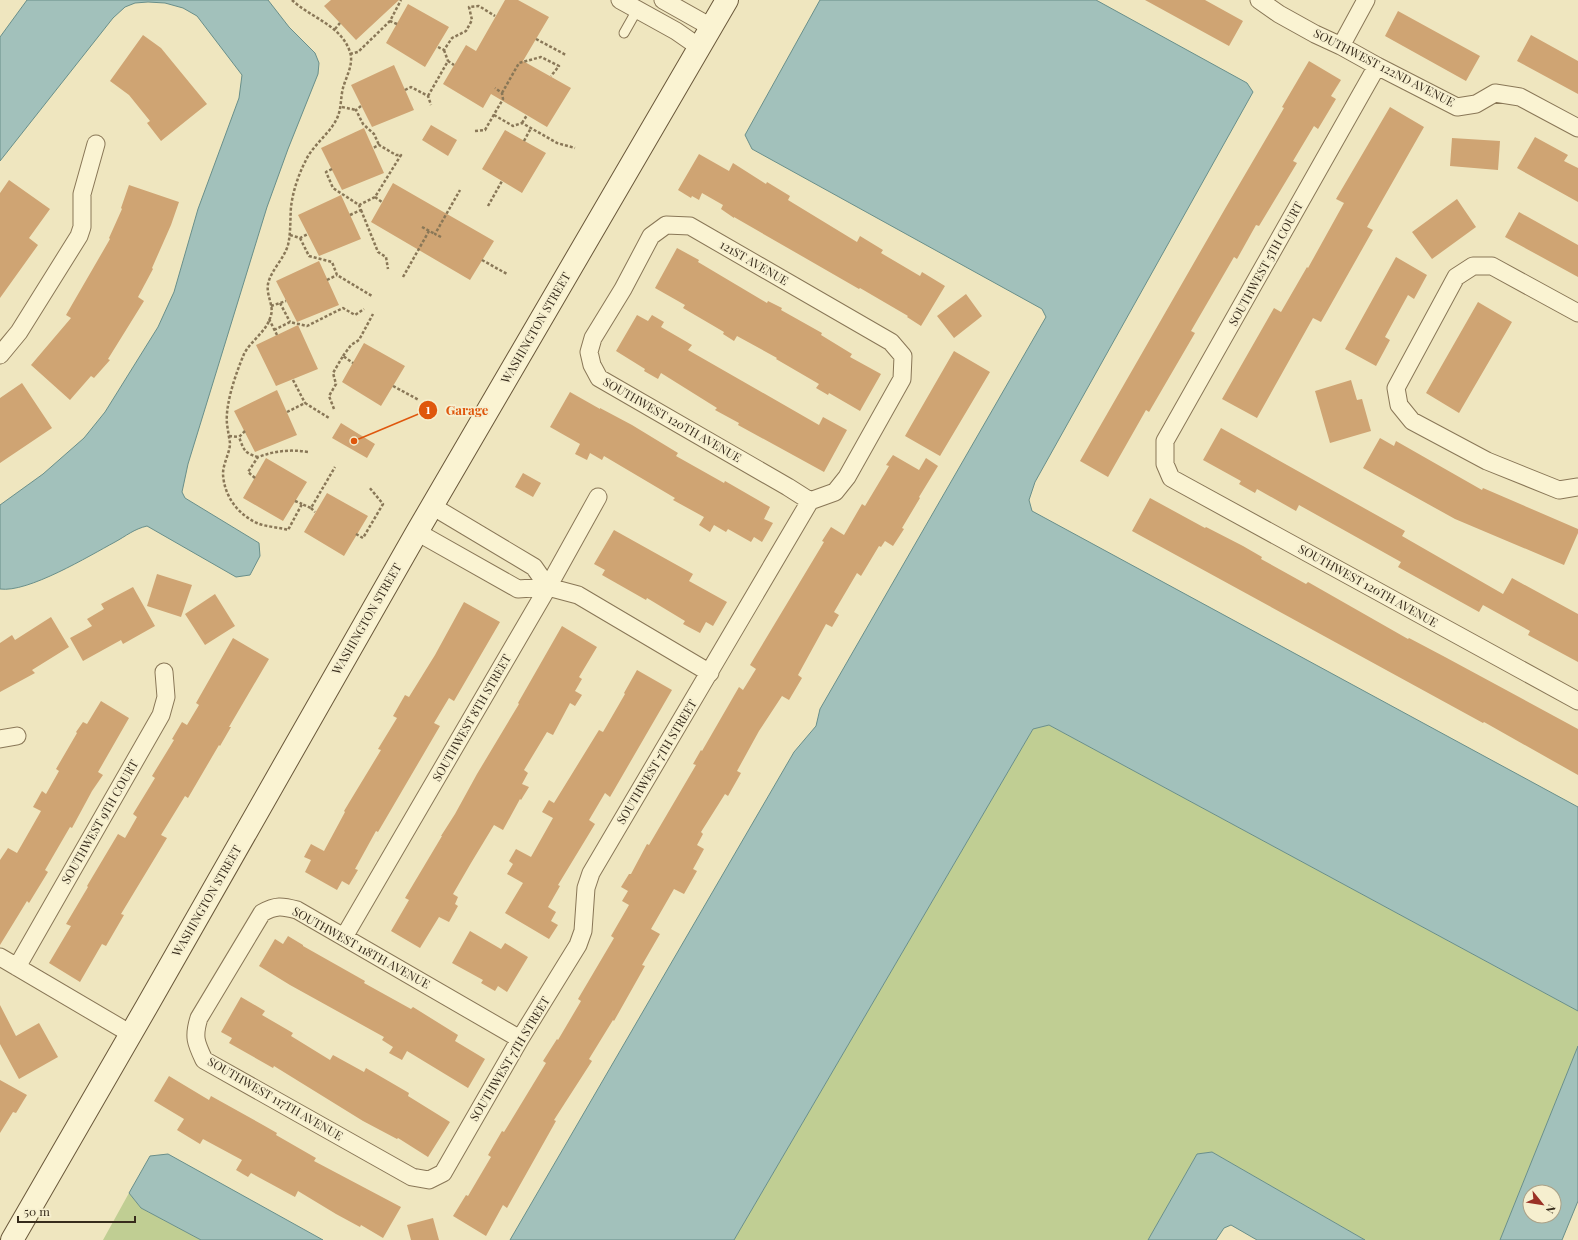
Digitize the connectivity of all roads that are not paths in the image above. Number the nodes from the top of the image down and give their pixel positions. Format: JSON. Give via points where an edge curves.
{"nodes":[{"id":1,"x":620,"y":0,"type":"edge"},
{"id":2,"x":664,"y":0,"type":"edge"},
{"id":3,"x":726,"y":0,"type":"edge"},
{"id":4,"x":1259,"y":0,"type":"edge"},
{"id":5,"x":1366,"y":0,"type":"edge"},
{"id":6,"x":640,"y":5,"type":"edge"},
{"id":7,"x":711,"y":27,"type":"junction"},
{"id":8,"x":624,"y":33,"type":"dead end"},
{"id":9,"x":1341,"y":46,"type":"junction"},
{"id":10,"x":699,"y":47,"type":"junction"},
{"id":11,"x":1377,"y":66,"type":"junction"},
{"id":12,"x":1578,"y":128,"type":"edge"},
{"id":13,"x":96,"y":144,"type":"dead end"},
{"id":14,"x":623,"y":289,"type":"joint"},
{"id":15,"x":1578,"y":313,"type":"edge"},
{"id":16,"x":0,"y":355,"type":"edge"},
{"id":17,"x":1165,"y":464,"type":"joint"},
{"id":18,"x":1578,"y":487,"type":"edge"},
{"id":19,"x":598,"y":497,"type":"dead end"},
{"id":20,"x":810,"y":501,"type":"junction"},
{"id":21,"x":432,"y":506,"type":"junction"},
{"id":22,"x":417,"y":532,"type":"junction"},
{"id":23,"x":548,"y":587,"type":"junction"},
{"id":24,"x":164,"y":672,"type":"dead end"},
{"id":25,"x":710,"y":673,"type":"junction"},
{"id":26,"x":1578,"y":701,"type":"edge"},
{"id":27,"x":17,"y":736,"type":"dead end"},
{"id":28,"x":0,"y":739,"type":"edge"},
{"id":29,"x":344,"y":937,"type":"junction"},
{"id":30,"x":0,"y":957,"type":"edge"},
{"id":31,"x":16,"y":967,"type":"junction"},
{"id":32,"x":224,"y":974,"type":"joint"},
{"id":33,"x":131,"y":1034,"type":"junction"},
{"id":34,"x":520,"y":1039,"type":"junction"},
{"id":35,"x":429,"y":1180,"type":"joint"},
{"id":36,"x":12,"y":1240,"type":"edge"}],
"edges":[{"from":1,"to":6,"type":"street"},
{"from":2,"to":7,"type":"street"},
{"from":3,"to":7,"type":"street","name":"WASHINGTON STREET"},
{"from":4,"to":9,"type":"street","name":"SOUTHWEST 122ND AVENUE","via":[[1279,14]]},
{"from":5,"to":9,"type":"street"},
{"from":6,"to":8,"type":"lane"},
{"from":6,"to":10,"type":"street"},
{"from":7,"to":10,"type":"street","name":"WASHINGTON STREET"},
{"from":9,"to":11,"type":"street","name":"SOUTHWEST 122ND AVENUE"},
{"from":10,"to":21,"type":"street","name":"WASHINGTON STREET"},
{"from":11,"to":12,"type":"street","name":"SOUTHWEST 122ND AVENUE","via":[[1457,106],[1476,104],[1495,93],[1520,97]]},
{"from":11,"to":17,"type":"street","name":"SOUTHWEST 5TH COURT","via":[[1165,441]]},
{"from":13,"to":16,"type":"street","via":[[82,194],[82,227],[79,236],[19,332]]},
{"from":14,"to":20,"type":"street","name":"SOUTHWEST 120TH AVENUE","via":[[593,338],[589,352],[599,378]]},
{"from":14,"to":20,"type":"street","name":"121ST AVENUE","via":[[651,236],[666,224],[690,226],[891,342],[903,356],[902,379],[847,477],[835,492]]},
{"from":15,"to":18,"type":"street","via":[[1492,266],[1473,266],[1456,277],[1396,388],[1399,405],[1412,421],[1487,461],[1559,490]]},
{"from":17,"to":26,"type":"street","name":"SOUTHWEST 120TH AVENUE","via":[[1171,478]]},
{"from":19,"to":23,"type":"street","name":"SOUTHWEST 8TH STREET"},
{"from":20,"to":25,"type":"street","name":"SOUTHWEST 7TH STREET"},
{"from":21,"to":22,"type":"street","name":"WASHINGTON STREET"},
{"from":21,"to":23,"type":"street","via":[[534,567]]},
{"from":22,"to":23,"type":"street","via":[[518,589]]},
{"from":22,"to":33,"type":"street","name":"WASHINGTON STREET"},
{"from":23,"to":25,"type":"street","via":[[578,595]]},
{"from":23,"to":29,"type":"street","name":"SOUTHWEST 8TH STREET"},
{"from":24,"to":31,"type":"street","name":"SOUTHWEST 9TH COURT","via":[[166,696],[161,715]]},
{"from":25,"to":34,"type":"street","name":"SOUTHWEST 7TH STREET","via":[[591,873],[586,888],[583,931],[578,946]]},
{"from":27,"to":28,"type":"street"},
{"from":29,"to":32,"type":"street","name":"SOUTHWEST 118TH AVENUE","via":[[297,910],[272,907],[262,913]]},
{"from":29,"to":34,"type":"street","name":"SOUTHWEST 118TH AVENUE"},
{"from":30,"to":31,"type":"street"},
{"from":31,"to":33,"type":"street"},
{"from":32,"to":35,"type":"street","name":"SOUTHWEST 117TH AVENUE","via":[[199,1018],[195,1032],[204,1060],[412,1177]]},
{"from":33,"to":36,"type":"street","name":"WASHINGTON STREET"},
{"from":34,"to":35,"type":"street","name":"SOUTHWEST 7TH STREET","via":[[443,1173]]}]}
